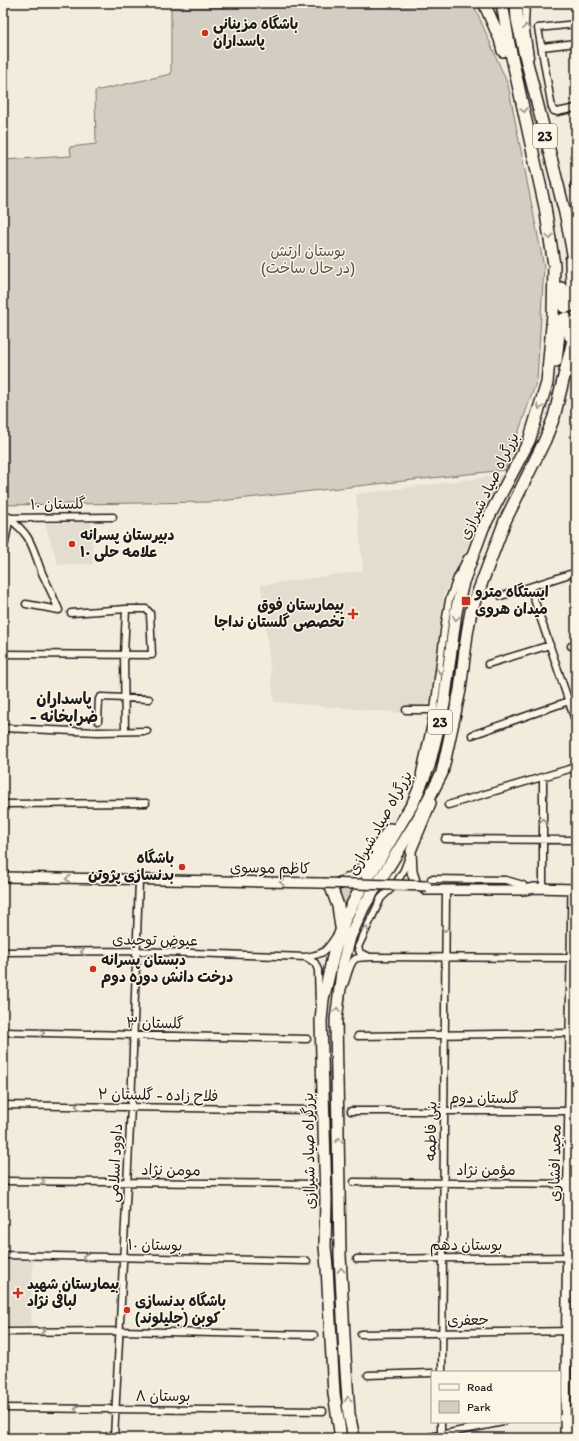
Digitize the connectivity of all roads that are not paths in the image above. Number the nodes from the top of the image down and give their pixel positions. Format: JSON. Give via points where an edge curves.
{"nodes":[{"id":1,"x":484,"y":3,"type":"edge"},
{"id":2,"x":502,"y":3,"type":"edge"},
{"id":3,"x":516,"y":3,"type":"edge"},
{"id":4,"x":526,"y":3,"type":"edge"},
{"id":5,"x":576,"y":24,"type":"edge"},
{"id":6,"x":576,"y":43,"type":"edge"},
{"id":7,"x":542,"y":47,"type":"junction"},
{"id":8,"x":532,"y":78,"type":"junction"},
{"id":9,"x":518,"y":82,"type":"junction"},
{"id":10,"x":576,"y":108,"type":"edge"},
{"id":11,"x":574,"y":246,"type":"edge"},
{"id":12,"x":554,"y":265,"type":"junction"},
{"id":13,"x":576,"y":270,"type":"edge"},
{"id":14,"x":576,"y":328,"type":"edge"},
{"id":15,"x":566,"y":371,"type":"junction"},
{"id":16,"x":547,"y":383,"type":"junction"},
{"id":17,"x":113,"y":517,"type":"dead end"},
{"id":18,"x":5,"y":518,"type":"edge"},
{"id":19,"x":483,"y":528,"type":"junction"},
{"id":20,"x":3,"y":545,"type":"edge"},
{"id":21,"x":576,"y":572,"type":"edge"},
{"id":22,"x":530,"y":587,"type":"junction"},
{"id":23,"x":501,"y":596,"type":"dead end"},
{"id":24,"x":26,"y":604,"type":"dead end"},
{"id":25,"x":126,"y":609,"type":"junction"},
{"id":26,"x":71,"y":613,"type":"dead end"},
{"id":27,"x":550,"y":645,"type":"junction"},
{"id":28,"x":3,"y":654,"type":"edge"},
{"id":29,"x":124,"y":655,"type":"junction"},
{"id":30,"x":488,"y":664,"type":"dead end"},
{"id":31,"x":124,"y":698,"type":"junction"},
{"id":32,"x":149,"y":699,"type":"dead end"},
{"id":33,"x":569,"y":701,"type":"junction"},
{"id":34,"x":406,"y":710,"type":"dead end"},
{"id":35,"x":434,"y":710,"type":"junction"},
{"id":36,"x":98,"y":721,"type":"dead end"},
{"id":37,"x":576,"y":723,"type":"edge"},
{"id":38,"x":3,"y":728,"type":"edge"},
{"id":39,"x":124,"y":732,"type":"junction"},
{"id":40,"x":147,"y":732,"type":"dead end"},
{"id":41,"x":472,"y":735,"type":"dead end"},
{"id":42,"x":576,"y":768,"type":"edge"},
{"id":43,"x":442,"y":773,"type":"junction"},
{"id":44,"x":544,"y":778,"type":"junction"},
{"id":45,"x":420,"y":786,"type":"junction"},
{"id":46,"x":146,"y":802,"type":"dead end"},
{"id":47,"x":413,"y":803,"type":"junction"},
{"id":48,"x":3,"y":804,"type":"edge"},
{"id":49,"x":448,"y":805,"type":"dead end"},
{"id":50,"x":445,"y":840,"type":"dead end"},
{"id":51,"x":544,"y":840,"type":"junction"},
{"id":52,"x":576,"y":840,"type":"edge"},
{"id":53,"x":411,"y":851,"type":"junction"},
{"id":54,"x":3,"y":877,"type":"edge"},
{"id":55,"x":138,"y":885,"type":"junction"},
{"id":56,"x":428,"y":885,"type":"junction"},
{"id":57,"x":539,"y":888,"type":"junction"},
{"id":58,"x":574,"y":889,"type":"edge"},
{"id":59,"x":446,"y":890,"type":"junction"},
{"id":60,"x":341,"y":928,"type":"junction"},
{"id":61,"x":136,"y":951,"type":"junction"},
{"id":62,"x":3,"y":952,"type":"edge"},
{"id":63,"x":306,"y":957,"type":"junction"},
{"id":64,"x":372,"y":957,"type":"junction"},
{"id":65,"x":445,"y":958,"type":"junction"},
{"id":66,"x":572,"y":958,"type":"junction"},
{"id":67,"x":574,"y":978,"type":"edge"},
{"id":68,"x":339,"y":993,"type":"junction"},
{"id":69,"x":322,"y":1021,"type":"junction"},
{"id":70,"x":3,"y":1032,"type":"edge"},
{"id":71,"x":571,"y":1033,"type":"junction"},
{"id":72,"x":134,"y":1035,"type":"junction"},
{"id":73,"x":444,"y":1035,"type":"junction"},
{"id":74,"x":358,"y":1036,"type":"dead end"},
{"id":75,"x":307,"y":1039,"type":"dead end"},
{"id":76,"x":573,"y":1066,"type":"edge"},
{"id":77,"x":3,"y":1106,"type":"edge"},
{"id":78,"x":131,"y":1107,"type":"junction"},
{"id":79,"x":313,"y":1110,"type":"dead end"},
{"id":80,"x":351,"y":1111,"type":"dead end"},
{"id":81,"x":444,"y":1111,"type":"junction"},
{"id":82,"x":570,"y":1111,"type":"junction"},
{"id":83,"x":573,"y":1153,"type":"edge"},
{"id":84,"x":3,"y":1181,"type":"edge"},
{"id":85,"x":128,"y":1182,"type":"junction"},
{"id":86,"x":354,"y":1182,"type":"dead end"},
{"id":87,"x":443,"y":1182,"type":"junction"},
{"id":88,"x":314,"y":1184,"type":"dead end"},
{"id":89,"x":572,"y":1184,"type":"edge"},
{"id":90,"x":3,"y":1255,"type":"edge"},
{"id":91,"x":572,"y":1257,"type":"edge"},
{"id":92,"x":124,"y":1258,"type":"junction"},
{"id":93,"x":442,"y":1258,"type":"junction"},
{"id":94,"x":357,"y":1259,"type":"dead end"},
{"id":95,"x":307,"y":1261,"type":"dead end"},
{"id":96,"x":120,"y":1331,"type":"junction"},
{"id":97,"x":571,"y":1331,"type":"edge"},
{"id":98,"x":3,"y":1332,"type":"edge"},
{"id":99,"x":442,"y":1333,"type":"junction"},
{"id":100,"x":361,"y":1334,"type":"dead end"},
{"id":101,"x":314,"y":1335,"type":"dead end"},
{"id":102,"x":442,"y":1371,"type":"edge"},
{"id":103,"x":431,"y":1373,"type":"edge"},
{"id":104,"x":368,"y":1375,"type":"dead end"},
{"id":105,"x":3,"y":1408,"type":"edge"},
{"id":106,"x":116,"y":1409,"type":"junction"},
{"id":107,"x":323,"y":1411,"type":"dead end"},
{"id":108,"x":576,"y":1418,"type":"edge"},
{"id":109,"x":564,"y":1419,"type":"edge"},
{"id":110,"x":441,"y":1423,"type":"edge"},
{"id":111,"x":498,"y":1423,"type":"edge"},
{"id":112,"x":441,"y":1435,"type":"junction"},
{"id":113,"x":576,"y":1437,"type":"edge"},
{"id":114,"x":114,"y":1438,"type":"edge"},
{"id":115,"x":341,"y":1438,"type":"edge"},
{"id":116,"x":354,"y":1438,"type":"edge"},
{"id":117,"x":426,"y":1438,"type":"edge"},
{"id":118,"x":566,"y":1438,"type":"edge"}],
"edges":[{"from":1,"to":9,"type":"highway"},
{"from":2,"to":9,"type":"highway","name":"بزرگراه صیاد شیرازی","number":"23"},
{"from":3,"to":8,"type":"highway","number":"23"},
{"from":8,"to":4,"type":"street","one_way":true,"via":[[525,24]]},
{"from":5,"to":7,"type":"street","via":[[538,28]]},
{"from":6,"to":7,"type":"street"},
{"from":7,"to":10,"type":"street","via":[[552,108],[554,111]]},
{"from":8,"to":11,"type":"highway","number":"23"},
{"from":9,"to":12,"type":"highway","name":"بزرگراه صیاد شیرازی","number":"23","one_way":true,"via":[[545,207]]},
{"from":11,"to":12,"type":"highway","via":[[572,302],[568,307],[562,304],[561,281]]},
{"from":11,"to":13,"type":"highway","number":"23"},
{"from":12,"to":16,"type":"highway","name":"بزرگراه صیاد شیرازی","number":"23"},
{"from":14,"to":15,"type":"highway","name":"بزرگراه صیاد شیرازی","number":"23"},
{"from":15,"to":16,"type":"highway","via":[[571,325],[566,318],[560,324],[556,363]]},
{"from":15,"to":43,"type":"highway","name":"بزرگراه صیاد شیرازی","number":"23","via":[[545,440],[494,546],[471,611],[460,690]]},
{"from":16,"to":19,"type":"highway","name":"بزرگراه صیاد شیرازی","number":"23","one_way":true,"via":[[529,441]]},
{"from":17,"to":18,"type":"street","name":"گلستان ۱۰"},
{"from":18,"to":20,"type":"main road"},
{"from":18,"to":24,"type":"street","via":[[18,525],[31,541],[59,610]]},
{"from":19,"to":35,"type":"street","one_way":true,"via":[[449,600]]},
{"from":19,"to":45,"type":"highway","name":"بزرگراه صیاد شیرازی","number":"23","one_way":true,"via":[[463,582],[456,612],[444,704],[429,766]]},
{"from":21,"to":22,"type":"street"},
{"from":22,"to":23,"type":"street"},
{"from":22,"to":27,"type":"street"},
{"from":25,"to":26,"type":"street"},
{"from":25,"to":29,"type":"street"},
{"from":25,"to":29,"type":"street","via":[[149,610],[152,655]]},
{"from":27,"to":30,"type":"street"},
{"from":27,"to":33,"type":"street"},
{"from":28,"to":29,"type":"street"},
{"from":29,"to":31,"type":"street"},
{"from":31,"to":32,"type":"street"},
{"from":31,"to":36,"type":"street","via":[[99,699]]},
{"from":31,"to":39,"type":"street"},
{"from":33,"to":37,"type":"street"},
{"from":33,"to":41,"type":"street"},
{"from":34,"to":35,"type":"street"},
{"from":35,"to":45,"type":"street","via":[[420,773]]},
{"from":38,"to":39,"type":"street"},
{"from":39,"to":40,"type":"street"},
{"from":42,"to":44,"type":"street"},
{"from":43,"to":53,"type":"main road"},
{"from":43,"to":68,"type":"highway","name":"بزرگراه صیاد شیرازی","number":"23","via":[[418,819],[356,922],[346,951]]},
{"from":44,"to":49,"type":"street"},
{"from":51,"to":44,"type":"street","one_way":true},
{"from":45,"to":47,"type":"highway","name":"بزرگراه صیاد شیرازی","number":"23"},
{"from":46,"to":48,"type":"street"},
{"from":47,"to":60,"type":"highway","name":"بزرگراه صیاد شیرازی","number":"23","via":[[357,895]]},
{"from":47,"to":60,"type":"highway","via":[[388,831],[363,868],[352,878],[331,887],[338,906]]},
{"from":50,"to":51,"type":"street"},
{"from":51,"to":52,"type":"street"},
{"from":51,"to":57,"type":"street"},
{"from":53,"to":56,"type":"main road","via":[[412,872],[416,884]]},
{"from":64,"to":53,"type":"street","one_way":true,"via":[[360,953],[358,947],[381,898],[395,885]]},
{"from":55,"to":54,"type":"main road","name":"کاظم موسوی","one_way":true},
{"from":56,"to":55,"type":"main road","name":"کاظم موسوی","one_way":true,"bridge":true},
{"from":55,"to":61,"type":"street","name":"داوود اسلامی"},
{"from":56,"to":57,"type":"main road","name":"کاظم موسوی","via":[[523,885]]},
{"from":56,"to":59,"type":"main road","name":"کاظم موسوی"},
{"from":57,"to":58,"type":"main road","name":"کاظم موسوی"},
{"from":57,"to":59,"type":"main road","name":"کاظم موسوی"},
{"from":58,"to":66,"type":"main road","name":"مجید افشاری"},
{"from":59,"to":65,"type":"street","name":"بنی فاطمه","one_way":true},
{"from":60,"to":63,"type":"street","name":"عیوض توحیدی","via":[[322,954]]},
{"from":60,"to":69,"type":"highway","name":"بزرگراه صیاد شیرازی","number":"23","via":[[323,999]]},
{"from":61,"to":62,"type":"street","name":"عیوض توحیدی","one_way":true},
{"from":61,"to":63,"type":"street","name":"عیوض توحیدی"},
{"from":61,"to":72,"type":"street","name":"داوود اسلامی"},
{"from":63,"to":69,"type":"street","via":[[318,970],[318,997]]},
{"from":64,"to":65,"type":"street"},
{"from":64,"to":68,"type":"street","via":[[353,960],[346,982]]},
{"from":65,"to":66,"type":"street"},
{"from":65,"to":73,"type":"street","name":"بنی فاطمه"},
{"from":66,"to":67,"type":"main road","name":"مجید افشاری"},
{"from":67,"to":71,"type":"main road","name":"مجید افشاری"},
{"from":116,"to":68,"type":"highway","name":"بزرگراه صیاد شیرازی","number":"23","one_way":true,"via":[[347,1392],[340,1255],[336,1020]]},
{"from":69,"to":115,"type":"highway","name":"بزرگراه صیاد شیرازی","number":"23","via":[[325,1246],[334,1394]]},
{"from":70,"to":72,"type":"street","name":"گلستان ۳","one_way":true},
{"from":71,"to":73,"type":"street"},
{"from":71,"to":76,"type":"main road","name":"مجید افشاری"},
{"from":72,"to":75,"type":"street","name":"گلستان ۳"},
{"from":72,"to":78,"type":"street","name":"داوود اسلامی"},
{"from":73,"to":74,"type":"street"},
{"from":73,"to":81,"type":"street","name":"بنی فاطمه"},
{"from":76,"to":82,"type":"main road","name":"مجید افشاری"},
{"from":78,"to":77,"type":"street","name":"فلاح زاده - گلستان ۲","one_way":true},
{"from":78,"to":79,"type":"street","name":"فلاح زاده - گلستان ۲"},
{"from":78,"to":85,"type":"street","name":"داوود اسلامی"},
{"from":80,"to":81,"type":"street","name":"گلستان دوم"},
{"from":81,"to":82,"type":"street","name":"گلستان دوم"},
{"from":81,"to":87,"type":"street","name":"بنی فاطمه"},
{"from":82,"to":83,"type":"main road","name":"مجید افشاری"},
{"from":83,"to":89,"type":"main road","name":"مجید افشاری"},
{"from":84,"to":85,"type":"street","name":"مومن نژاد","one_way":true},
{"from":85,"to":88,"type":"street","name":"مومن نژاد"},
{"from":85,"to":92,"type":"street","name":"داوود اسلامی"},
{"from":86,"to":87,"type":"street","name":"مؤمن نژاد"},
{"from":87,"to":89,"type":"street","name":"مؤمن نژاد"},
{"from":87,"to":93,"type":"street","name":"بنی فاطمه"},
{"from":89,"to":91,"type":"main road","name":"مجید افشاری"},
{"from":92,"to":90,"type":"street","name":"بوستان ۱۰","one_way":true},
{"from":91,"to":93,"type":"street","name":"بوستان دهم"},
{"from":91,"to":97,"type":"main road","name":"مجید افشاری"},
{"from":92,"to":95,"type":"street","name":"بوستان ۱۰"},
{"from":92,"to":96,"type":"street","name":"داوود اسلامی"},
{"from":93,"to":94,"type":"street","name":"بوستان دهم"},
{"from":93,"to":99,"type":"street","name":"بنی فاطمه"},
{"from":98,"to":96,"type":"street","one_way":true},
{"from":96,"to":101,"type":"street"},
{"from":96,"to":106,"type":"street","name":"داوود اسلامی"},
{"from":97,"to":99,"type":"street","name":"جعفری"},
{"from":97,"to":109,"type":"main road","name":"مجید افشاری"},
{"from":99,"to":100,"type":"street","name":"جعفری"},
{"from":99,"to":102,"type":"street","name":"بنی فاطمه"},
{"from":103,"to":104,"type":"street"},
{"from":106,"to":105,"type":"street","name":"بوستان ۸","one_way":true},
{"from":106,"to":107,"type":"street","name":"بوستان ۸"},
{"from":106,"to":114,"type":"street","name":"داوود اسلامی"},
{"from":108,"to":109,"type":"street"},
{"from":109,"to":113,"type":"street"},
{"from":109,"to":118,"type":"main road","name":"مجید افشاری"},
{"from":110,"to":112,"type":"street"},
{"from":111,"to":112,"type":"street"},
{"from":112,"to":117,"type":"street"}]}
